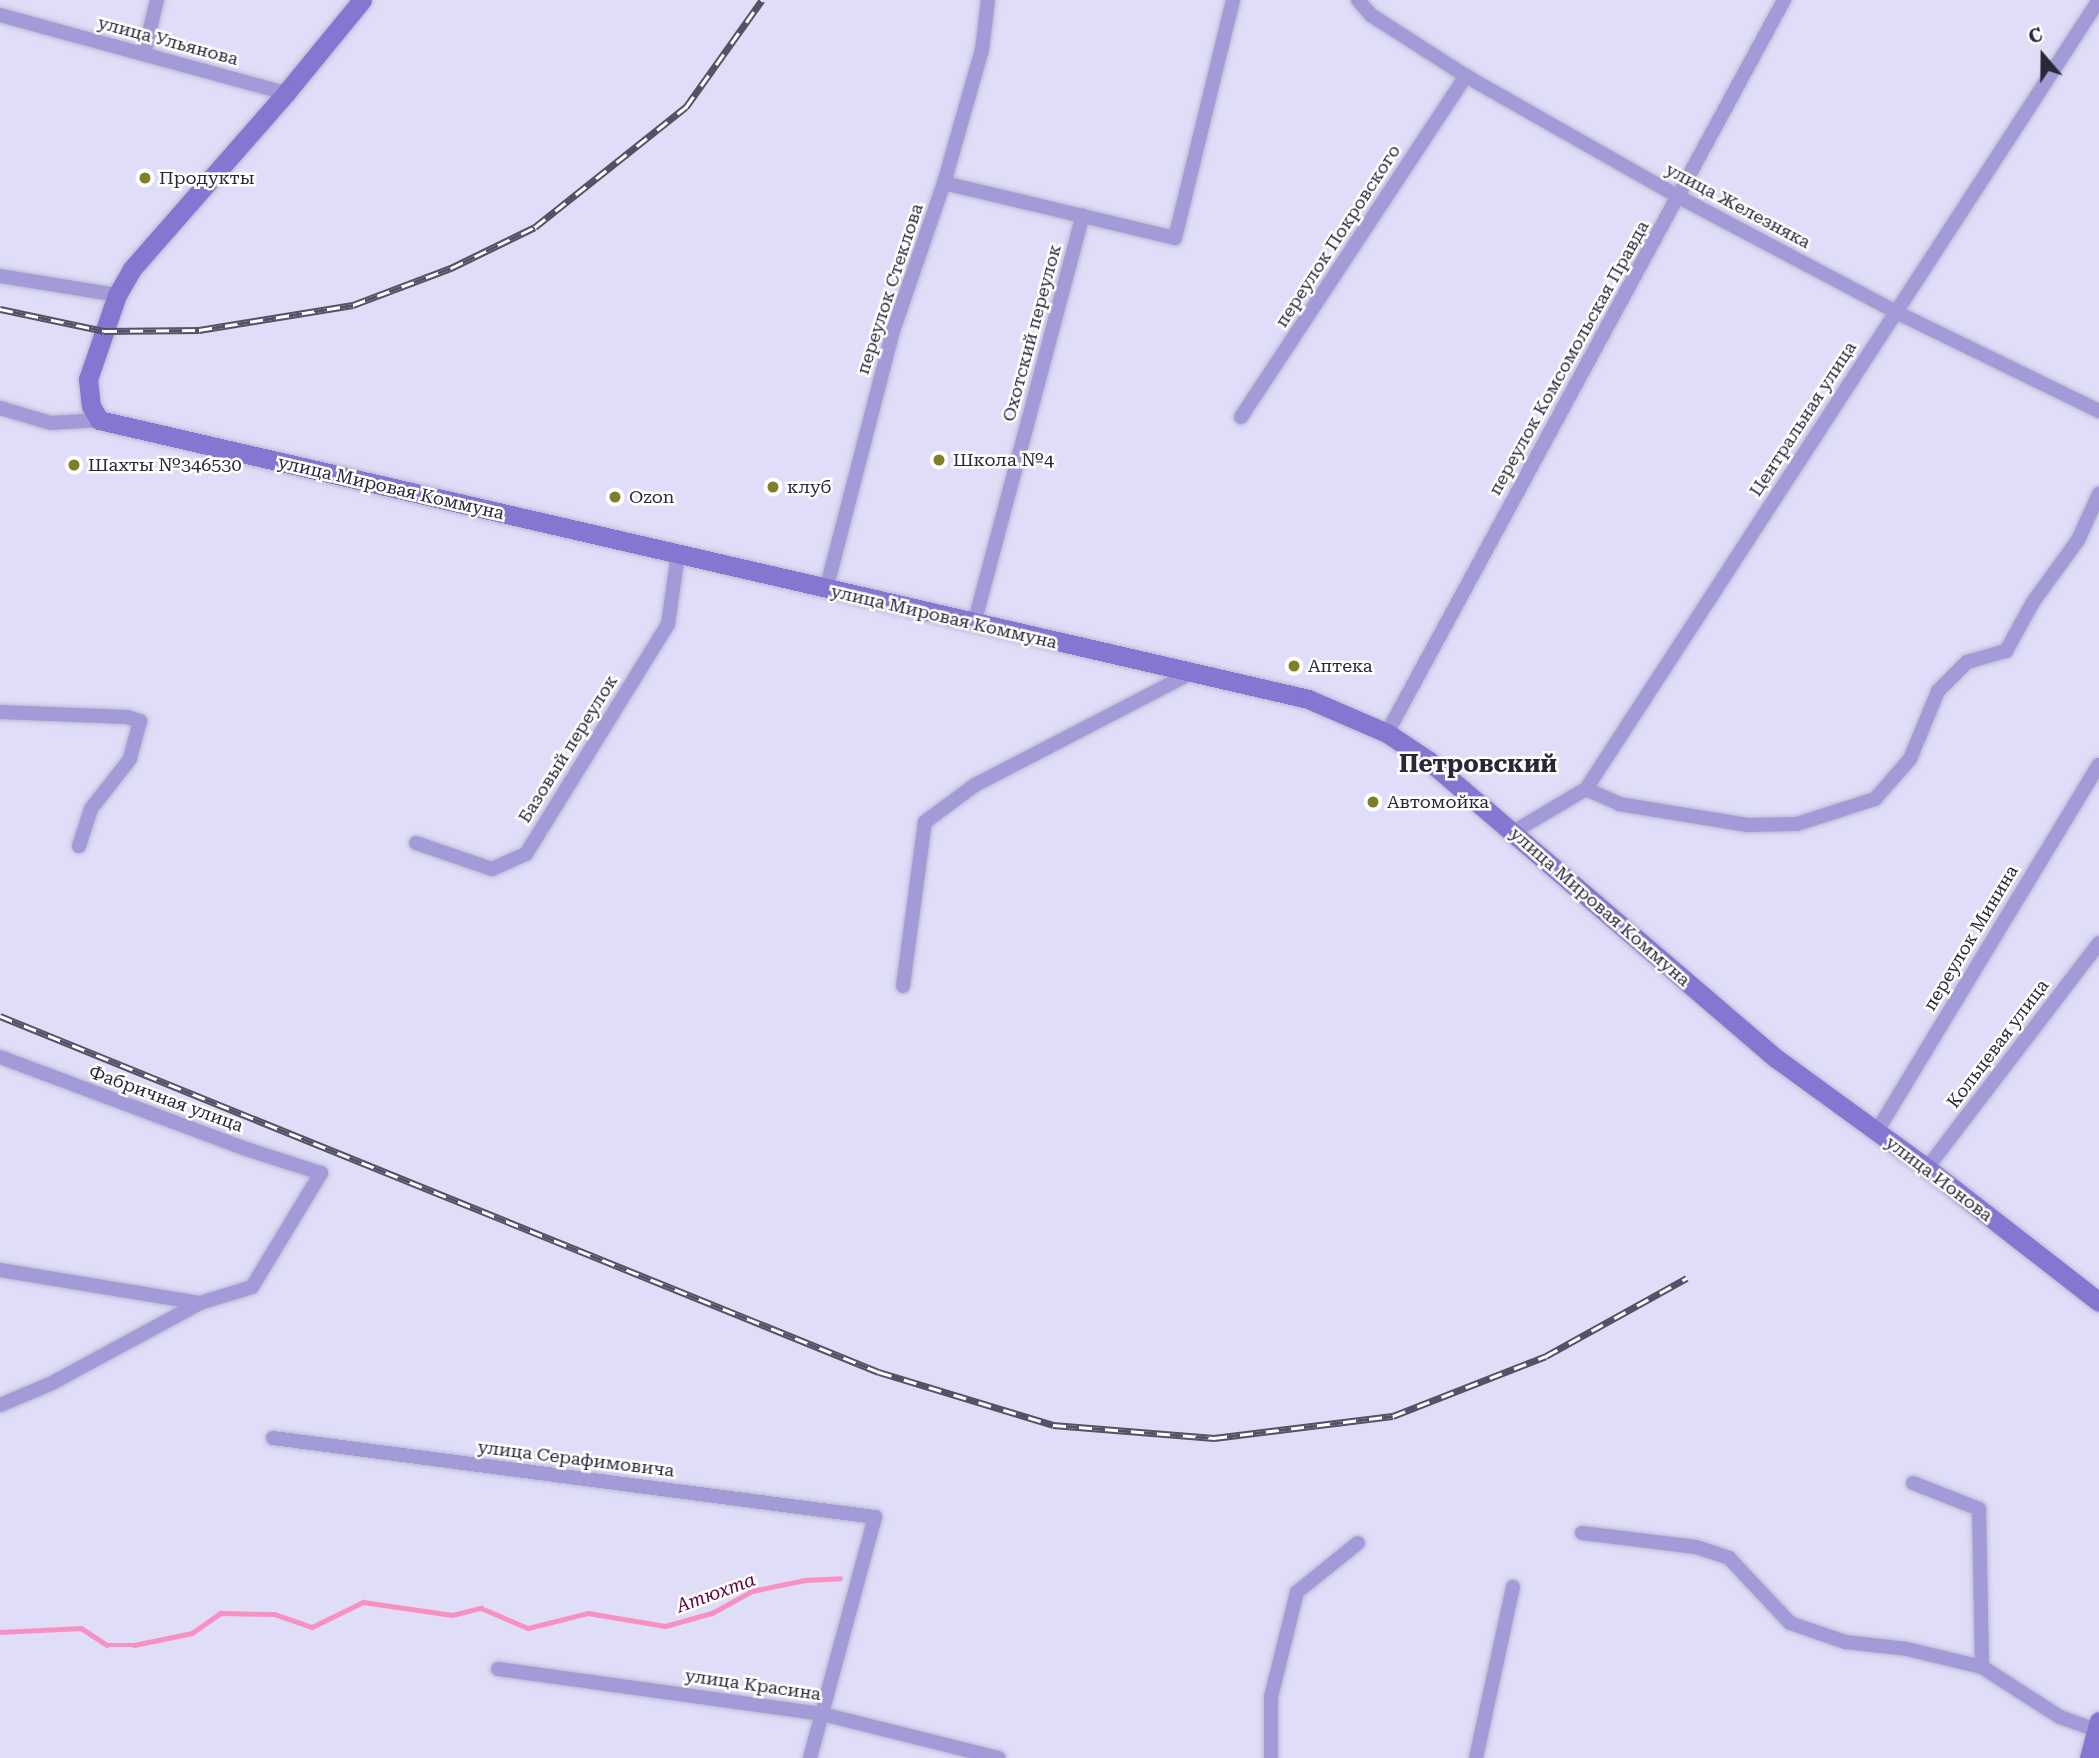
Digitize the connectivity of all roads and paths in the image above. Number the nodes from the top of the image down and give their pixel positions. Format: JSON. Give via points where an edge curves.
{"nodes":[{"id":1,"x":157,"y":0,"type":"edge"},
{"id":2,"x":362,"y":0,"type":"edge"},
{"id":3,"x":988,"y":0,"type":"edge"},
{"id":4,"x":1233,"y":0,"type":"edge"},
{"id":5,"x":1358,"y":0,"type":"edge"},
{"id":6,"x":1784,"y":0,"type":"edge"},
{"id":7,"x":2099,"y":0,"type":"edge"},
{"id":8,"x":0,"y":15,"type":"edge"},
{"id":9,"x":144,"y":54,"type":"junction"},
{"id":10,"x":1466,"y":76,"type":"junction"},
{"id":11,"x":286,"y":93,"type":"junction"},
{"id":12,"x":944,"y":183,"type":"junction"},
{"id":13,"x":1679,"y":197,"type":"junction"},
{"id":14,"x":1083,"y":215,"type":"junction"},
{"id":15,"x":0,"y":276,"type":"edge"},
{"id":16,"x":117,"y":295,"type":"junction"},
{"id":17,"x":1896,"y":312,"type":"junction"},
{"id":18,"x":0,"y":408,"type":"edge"},
{"id":19,"x":2099,"y":411,"type":"edge"},
{"id":20,"x":1241,"y":417,"type":"dead end"},
{"id":21,"x":99,"y":420,"type":"junction"},
{"id":22,"x":2099,"y":494,"type":"edge"},
{"id":23,"x":678,"y":555,"type":"junction"},
{"id":24,"x":826,"y":590,"type":"junction"},
{"id":25,"x":975,"y":624,"type":"junction"},
{"id":26,"x":1189,"y":674,"type":"junction"},
{"id":27,"x":0,"y":712,"type":"edge"},
{"id":28,"x":1387,"y":733,"type":"junction"},
{"id":29,"x":2099,"y":765,"type":"edge"},
{"id":30,"x":1586,"y":789,"type":"junction"},
{"id":31,"x":1513,"y":832,"type":"junction"},
{"id":32,"x":416,"y":843,"type":"dead end"},
{"id":33,"x":79,"y":846,"type":"dead end"},
{"id":34,"x":2099,"y":943,"type":"edge"},
{"id":35,"x":903,"y":986,"type":"dead end"},
{"id":36,"x":0,"y":1057,"type":"edge"},
{"id":37,"x":1777,"y":1059,"type":"joint"},
{"id":38,"x":1877,"y":1131,"type":"junction"},
{"id":39,"x":1927,"y":1168,"type":"junction"},
{"id":40,"x":0,"y":1270,"type":"edge"},
{"id":41,"x":2099,"y":1302,"type":"edge"},
{"id":42,"x":200,"y":1303,"type":"junction"},
{"id":43,"x":0,"y":1405,"type":"edge"},
{"id":44,"x":273,"y":1438,"type":"dead end"},
{"id":45,"x":1913,"y":1483,"type":"dead end"},
{"id":46,"x":1582,"y":1533,"type":"dead end"},
{"id":47,"x":1358,"y":1543,"type":"dead end"},
{"id":48,"x":1513,"y":1587,"type":"dead end"},
{"id":49,"x":1982,"y":1667,"type":"junction"},
{"id":50,"x":498,"y":1669,"type":"dead end"},
{"id":51,"x":822,"y":1714,"type":"junction"},
{"id":52,"x":2098,"y":1727,"type":"edge"},
{"id":53,"x":2093,"y":1756,"type":"edge"},
{"id":54,"x":810,"y":1758,"type":"edge"},
{"id":55,"x":999,"y":1758,"type":"edge"},
{"id":56,"x":1271,"y":1758,"type":"edge"},
{"id":57,"x":1476,"y":1758,"type":"edge"}],
"edges":[{"from":1,"to":9,"type":"street"},
{"from":2,"to":11,"type":"main road"},
{"from":3,"to":12,"type":"street","name":"переулок Стеклова","via":[[982,50]]},
{"from":4,"to":14,"type":"street","via":[[1175,238]]},
{"from":5,"to":10,"type":"street","name":"улица Железняка","via":[[1371,15]]},
{"from":6,"to":13,"type":"street","name":"переулок Комсомольская Правда"},
{"from":7,"to":17,"type":"street","name":"Центральная улица"},
{"from":8,"to":9,"type":"street","name":"улица Ульянова"},
{"from":9,"to":11,"type":"street","name":"улица Ульянова"},
{"from":10,"to":13,"type":"street","name":"улица Железняка"},
{"from":10,"to":20,"type":"street","name":"переулок Покровского"},
{"from":11,"to":16,"type":"main road","via":[[132,269]]},
{"from":12,"to":14,"type":"street"},
{"from":12,"to":24,"type":"street","name":"переулок Стеклова","via":[[894,328]]},
{"from":13,"to":17,"type":"street","name":"улица Железняка"},
{"from":13,"to":28,"type":"street","name":"переулок Комсомольская Правда"},
{"from":14,"to":25,"type":"street","name":"Охотский переулок"},
{"from":15,"to":16,"type":"street"},
{"from":16,"to":21,"type":"main road","via":[[88,379],[91,406]]},
{"from":17,"to":19,"type":"street","name":"улица Железняка"},
{"from":17,"to":30,"type":"street","name":"Центральная улица"},
{"from":18,"to":21,"type":"street","name":"улица Мировая Коммуна","via":[[51,423]]},
{"from":21,"to":23,"type":"main road","name":"улица Мировая Коммуна"},
{"from":22,"to":30,"type":"street","via":[[2078,540],[2033,601],[2006,651],[1967,662],[1938,691],[1910,759],[1875,799],[1797,824],[1747,825],[1619,804]]},
{"from":23,"to":24,"type":"main road","name":"улица Мировая Коммуна"},
{"from":23,"to":32,"type":"street","name":"Базовый переулок","via":[[668,624],[526,855],[492,869]]},
{"from":24,"to":25,"type":"main road","name":"улица Мировая Коммуна"},
{"from":25,"to":26,"type":"main road","name":"улица Мировая Коммуна"},
{"from":26,"to":28,"type":"main road","name":"улица Мировая Коммуна","via":[[1308,699]]},
{"from":26,"to":35,"type":"street","via":[[975,785],[925,822]]},
{"from":27,"to":33,"type":"street","via":[[140,721],[130,759],[91,808]]},
{"from":28,"to":31,"type":"main road","name":"улица Мировая Коммуна","via":[[1429,761]]},
{"from":29,"to":38,"type":"street","name":"переулок Минина"},
{"from":30,"to":31,"type":"street","name":"Центральная улица"},
{"from":31,"to":37,"type":"main road","name":"улица Мировая Коммуна"},
{"from":34,"to":39,"type":"street","name":"Кольцевая улица"},
{"from":36,"to":42,"type":"street","name":"Фабричная улица","via":[[321,1173],[252,1287]]},
{"from":37,"to":38,"type":"main road","name":"улица Ионова"},
{"from":38,"to":39,"type":"main road","name":"улица Ионова"},
{"from":39,"to":41,"type":"main road","name":"улица Ионова"},
{"from":40,"to":42,"type":"street"},
{"from":42,"to":43,"type":"street","via":[[50,1384]]},
{"from":44,"to":51,"type":"street","name":"улица Серафимовича","via":[[875,1517]]},
{"from":45,"to":49,"type":"street","via":[[1979,1509]]},
{"from":46,"to":49,"type":"street","via":[[1696,1547],[1729,1558],[1790,1623],[1845,1642],[1907,1649]]},
{"from":47,"to":56,"type":"street","via":[[1297,1592],[1271,1698]]},
{"from":48,"to":57,"type":"street"},
{"from":49,"to":52,"type":"street","via":[[2060,1717]]},
{"from":50,"to":51,"type":"street","name":"улица Красина"},
{"from":51,"to":54,"type":"street"},
{"from":51,"to":55,"type":"street","name":"улица Красина"},
{"from":52,"to":53,"type":"main road"}]}
